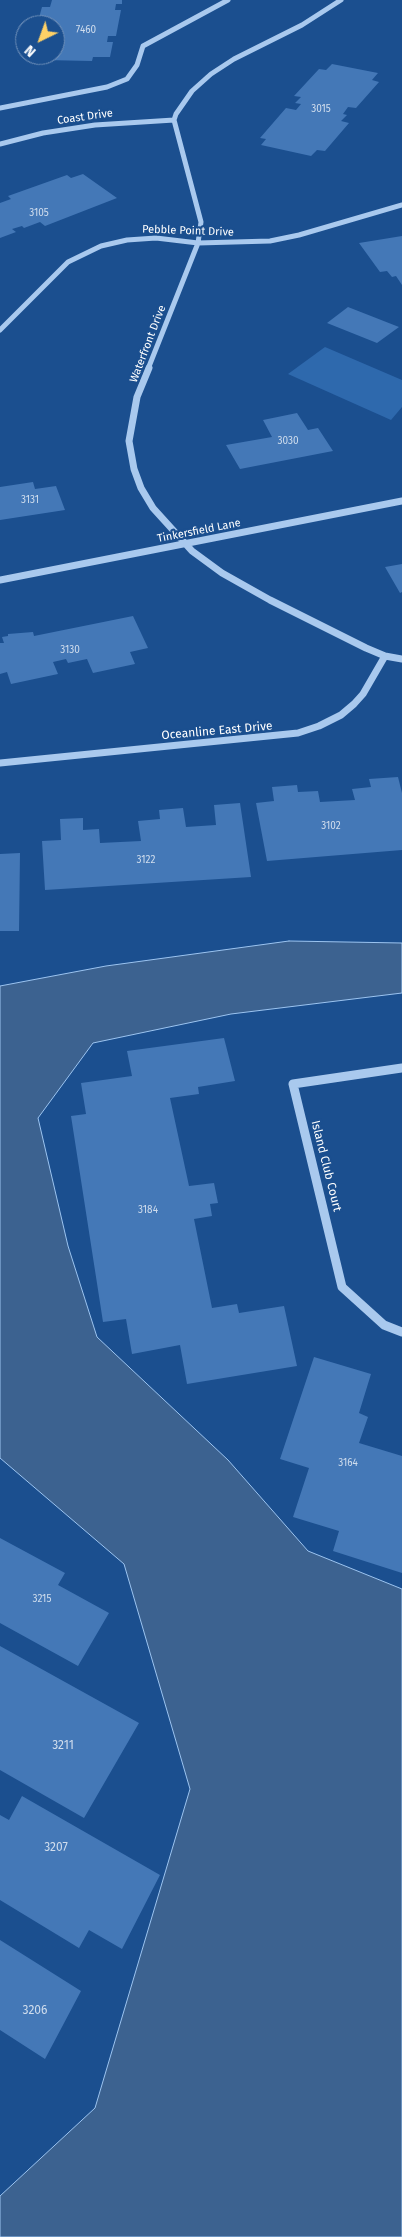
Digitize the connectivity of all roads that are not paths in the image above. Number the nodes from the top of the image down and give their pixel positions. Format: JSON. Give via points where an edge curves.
{"nodes":[{"id":1,"x":228,"y":0,"type":"edge"},
{"id":2,"x":341,"y":0,"type":"edge"},
{"id":3,"x":0,"y":108,"type":"edge"},
{"id":4,"x":174,"y":120,"type":"junction"},
{"id":5,"x":0,"y":144,"type":"edge"},
{"id":6,"x":402,"y":205,"type":"edge"},
{"id":7,"x":198,"y":243,"type":"junction"},
{"id":8,"x":0,"y":330,"type":"edge"},
{"id":9,"x":402,"y":501,"type":"edge"},
{"id":10,"x":184,"y":544,"type":"junction"},
{"id":11,"x":0,"y":580,"type":"edge"},
{"id":12,"x":385,"y":656,"type":"junction"},
{"id":13,"x":402,"y":659,"type":"edge"},
{"id":14,"x":0,"y":763,"type":"edge"},
{"id":15,"x":402,"y":1068,"type":"edge"},
{"id":16,"x":402,"y":1332,"type":"edge"}],
"edges":[{"from":1,"to":3,"type":"street","via":[[143,46],[137,65],[127,79],[107,87]]},
{"from":2,"to":4,"type":"street","via":[[211,74],[187,96]]},
{"from":4,"to":5,"type":"street","name":"Coast Drive","via":[[95,125]]},
{"from":4,"to":7,"type":"street","name":"Waterfront Drive","via":[[201,222]]},
{"from":6,"to":7,"type":"street","name":"Pebble Point Drive","via":[[285,238],[248,244]]},
{"from":7,"to":8,"type":"street","name":"Pebble Point Drive","via":[[171,238],[141,239],[114,242],[89,250],[68,262]]},
{"from":7,"to":10,"type":"street","name":"Waterfront Drive","via":[[137,397],[129,440],[134,469],[142,488],[153,508]]},
{"from":9,"to":10,"type":"street","name":"Tinkersfield Lane"},
{"from":10,"to":11,"type":"street","name":"Tinkersfield Lane"},
{"from":10,"to":12,"type":"street","name":"Waterfront Drive","via":[[222,573],[262,596]]},
{"from":12,"to":13,"type":"street"},
{"from":12,"to":14,"type":"street","name":"Oceanline East Drive","via":[[354,704],[319,726],[298,733]]},
{"from":15,"to":16,"type":"street","name":"Island Club Court","via":[[294,1084],[342,1287],[384,1324]]}]}
